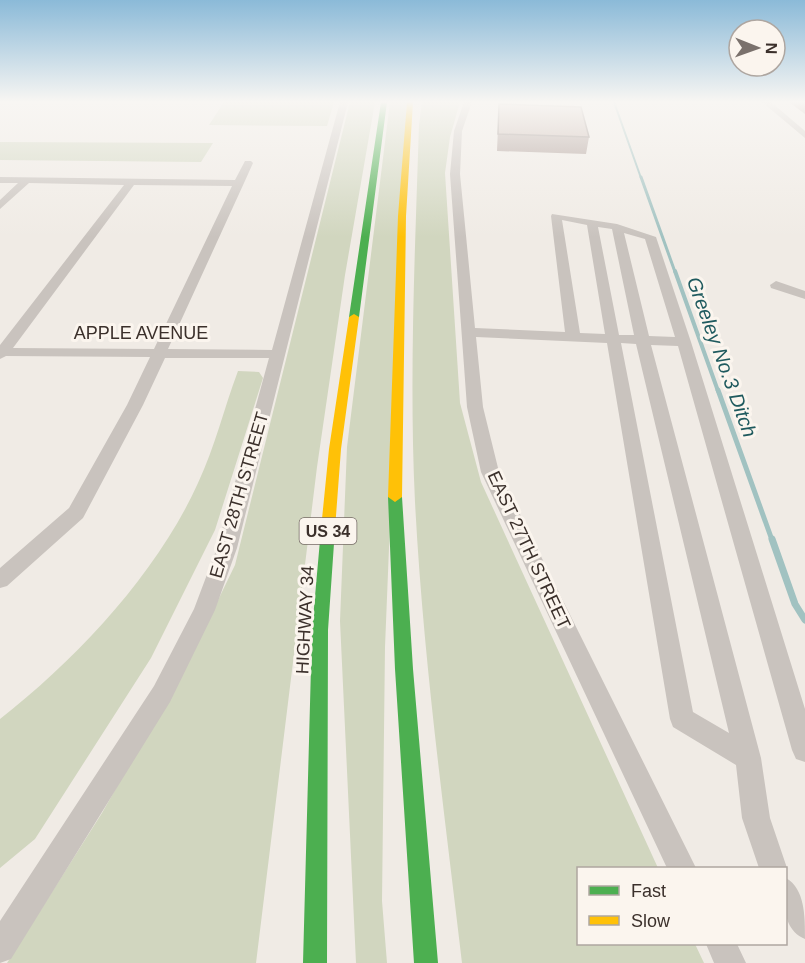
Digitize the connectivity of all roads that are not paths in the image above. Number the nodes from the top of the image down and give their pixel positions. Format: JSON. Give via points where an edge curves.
{"nodes":[{"id":1,"x":332,"y":147,"type":"edge"},
{"id":2,"x":378,"y":147,"type":"edge"},
{"id":3,"x":408,"y":147,"type":"edge"},
{"id":4,"x":456,"y":147,"type":"edge"},
{"id":5,"x":248,"y":163,"type":"dead end"},
{"id":6,"x":0,"y":180,"type":"edge"},
{"id":7,"x":26,"y":181,"type":"junction"},
{"id":8,"x":131,"y":182,"type":"junction"},
{"id":9,"x":239,"y":183,"type":"junction"},
{"id":10,"x":0,"y":206,"type":"edge"},
{"id":11,"x":592,"y":222,"type":"junction"},
{"id":12,"x":617,"y":227,"type":"junction"},
{"id":13,"x":776,"y":285,"type":"dead end"},
{"id":14,"x":805,"y":295,"type":"edge"},
{"id":15,"x":467,"y":332,"type":"junction"},
{"id":16,"x":573,"y":336,"type":"junction"},
{"id":17,"x":611,"y":337,"type":"junction"},
{"id":18,"x":642,"y":338,"type":"junction"},
{"id":19,"x":684,"y":342,"type":"junction"},
{"id":20,"x":1,"y":353,"type":"edge"},
{"id":21,"x":158,"y":353,"type":"junction"},
{"id":22,"x":279,"y":354,"type":"junction"},
{"id":23,"x":0,"y":580,"type":"edge"},
{"id":24,"x":805,"y":750,"type":"edge"},
{"id":25,"x":748,"y":758,"type":"junction"},
{"id":26,"x":682,"y":867,"type":"edge"},
{"id":27,"x":772,"y":867,"type":"edge"},
{"id":28,"x":787,"y":895,"type":"edge"},
{"id":29,"x":805,"y":924,"type":"edge"},
{"id":30,"x":722,"y":945,"type":"edge"},
{"id":31,"x":0,"y":948,"type":"edge"},
{"id":32,"x":315,"y":963,"type":"edge"},
{"id":33,"x":426,"y":963,"type":"edge"},
{"id":34,"x":731,"y":963,"type":"edge"}],
"edges":[{"from":1,"to":22,"type":"street","name":"EAST 28TH STREET"},
{"from":2,"to":32,"type":"highway","name":"HIGHWAY 34","number":"US 34","via":[[335,449],[320,630]]},
{"from":3,"to":33,"type":"highway","via":[[402,216],[395,504]]},
{"from":4,"to":15,"type":"street","name":"EAST 27TH STREET"},
{"from":5,"to":9,"type":"street"},
{"from":6,"to":7,"type":"street"},
{"from":7,"to":8,"type":"street"},
{"from":7,"to":10,"type":"street"},
{"from":8,"to":9,"type":"street"},
{"from":8,"to":20,"type":"street"},
{"from":9,"to":21,"type":"street"},
{"from":11,"to":12,"type":"street"},
{"from":11,"to":16,"type":"street","via":[[556,216]]},
{"from":11,"to":17,"type":"street"},
{"from":12,"to":18,"type":"street"},
{"from":12,"to":19,"type":"street","via":[[650,237]]},
{"from":13,"to":14,"type":"street"},
{"from":15,"to":16,"type":"street"},
{"from":15,"to":26,"type":"street","name":"EAST 27TH STREET","via":[[476,407],[490,472]]},
{"from":16,"to":17,"type":"street"},
{"from":17,"to":18,"type":"street"},
{"from":17,"to":25,"type":"street","via":[[682,719]]},
{"from":18,"to":19,"type":"street"},
{"from":18,"to":25,"type":"street"},
{"from":19,"to":24,"type":"street"},
{"from":20,"to":21,"type":"street","name":"APPLE AVENUE"},
{"from":21,"to":22,"type":"street","name":"APPLE AVENUE"},
{"from":21,"to":23,"type":"street","via":[[135,405],[76,513]]},
{"from":22,"to":31,"type":"street","name":"EAST 28TH STREET","via":[[227,548],[204,610],[162,694]]},
{"from":25,"to":27,"type":"street","via":[[756,818]]},
{"from":28,"to":29,"type":"street"},
{"from":30,"to":34,"type":"street"}]}
